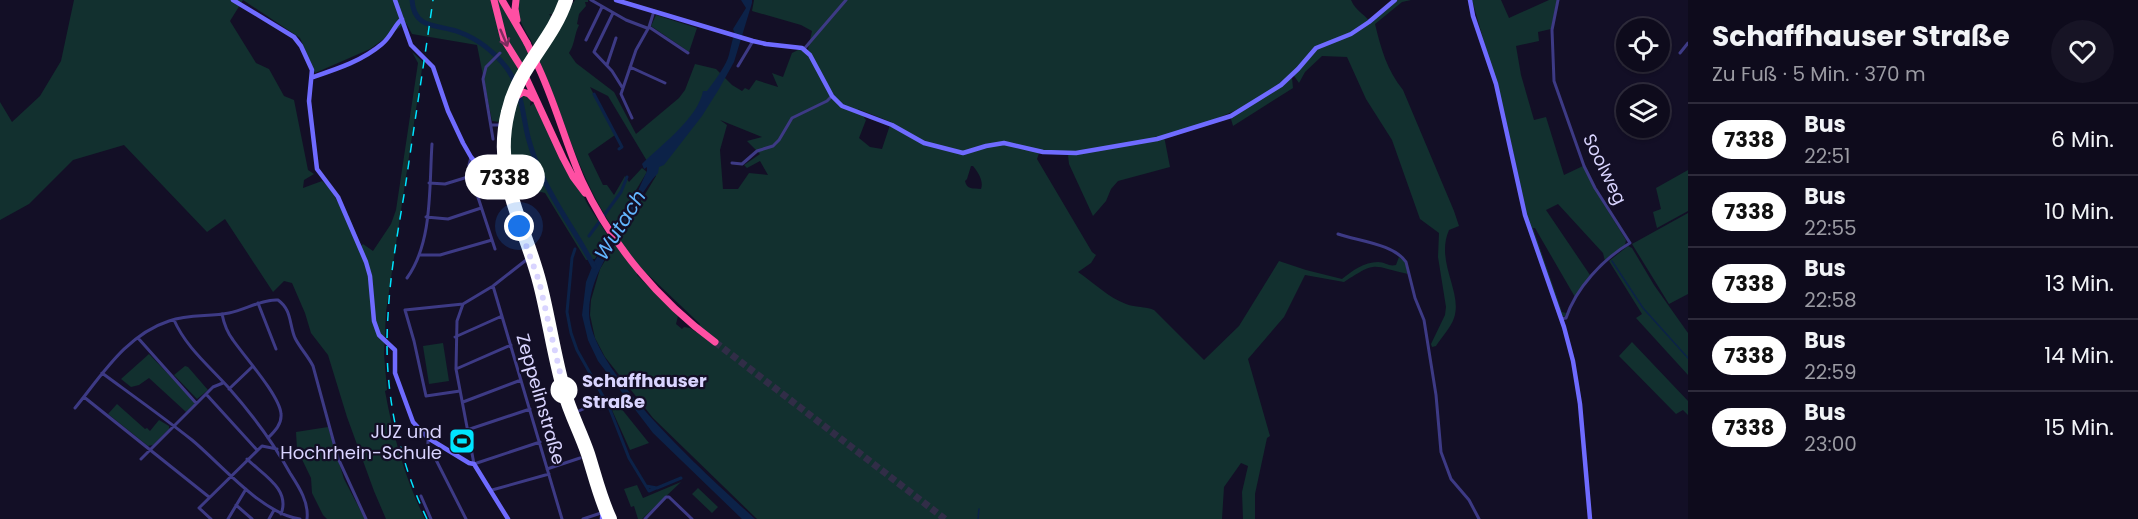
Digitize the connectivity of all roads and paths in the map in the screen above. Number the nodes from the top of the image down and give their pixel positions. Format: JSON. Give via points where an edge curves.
{"nodes":[{"id":1,"x":233,"y":0,"type":"edge"},
{"id":2,"x":395,"y":0,"type":"edge"},
{"id":3,"x":494,"y":0,"type":"edge"},
{"id":4,"x":502,"y":0,"type":"edge"},
{"id":5,"x":516,"y":0,"type":"edge"},
{"id":6,"x":566,"y":0,"type":"edge"},
{"id":7,"x":591,"y":0,"type":"edge"},
{"id":8,"x":616,"y":0,"type":"edge"},
{"id":9,"x":846,"y":0,"type":"edge"},
{"id":10,"x":1395,"y":0,"type":"edge"},
{"id":11,"x":1470,"y":0,"type":"edge"},
{"id":12,"x":1558,"y":0,"type":"edge"},
{"id":13,"x":602,"y":7,"type":"junction"},
{"id":14,"x":654,"y":11,"type":"junction"},
{"id":15,"x":613,"y":13,"type":"junction"},
{"id":16,"x":402,"y":19,"type":"junction"},
{"id":17,"x":518,"y":26,"type":"junction"},
{"id":18,"x":648,"y":27,"type":"junction"},
{"id":19,"x":616,"y":38,"type":"dead end"},
{"id":20,"x":586,"y":40,"type":"dead end"},
{"id":21,"x":753,"y":41,"type":"junction"},
{"id":22,"x":1688,"y":43,"type":"edge"},
{"id":23,"x":804,"y":49,"type":"junction"},
{"id":24,"x":500,"y":53,"type":"dead end"},
{"id":25,"x":688,"y":53,"type":"dead end"},
{"id":26,"x":1680,"y":53,"type":"dead end"},
{"id":27,"x":607,"y":65,"type":"junction"},
{"id":28,"x":738,"y":66,"type":"dead end"},
{"id":29,"x":630,"y":67,"type":"junction"},
{"id":30,"x":523,"y":72,"type":"junction"},
{"id":31,"x":313,"y":77,"type":"junction"},
{"id":32,"x":665,"y":83,"type":"dead end"},
{"id":33,"x":622,"y":87,"type":"junction"},
{"id":34,"x":832,"y":96,"type":"junction"},
{"id":35,"x":513,"y":97,"type":"junction"},
{"id":36,"x":632,"y":118,"type":"dead end"},
{"id":37,"x":491,"y":125,"type":"junction"},
{"id":38,"x":505,"y":125,"type":"junction"},
{"id":39,"x":493,"y":139,"type":"dead end"},
{"id":40,"x":432,"y":144,"type":"dead end"},
{"id":41,"x":471,"y":157,"type":"junction"},
{"id":42,"x":563,"y":158,"type":"junction"},
{"id":43,"x":732,"y":163,"type":"dead end"},
{"id":44,"x":504,"y":167,"type":"junction"},
{"id":45,"x":471,"y":176,"type":"junction"},
{"id":46,"x":429,"y":183,"type":"junction"},
{"id":47,"x":495,"y":184,"type":"junction"},
{"id":48,"x":507,"y":186,"type":"junction"},
{"id":49,"x":594,"y":204,"type":"junction"},
{"id":50,"x":481,"y":208,"type":"junction"},
{"id":51,"x":426,"y":217,"type":"junction"},
{"id":52,"x":1338,"y":234,"type":"dead end"},
{"id":53,"x":492,"y":240,"type":"junction"},
{"id":54,"x":495,"y":249,"type":"dead end"},
{"id":55,"x":419,"y":255,"type":"junction"},
{"id":56,"x":531,"y":257,"type":"junction"},
{"id":57,"x":407,"y":278,"type":"dead end"},
{"id":58,"x":494,"y":286,"type":"junction"},
{"id":59,"x":258,"y":303,"type":"junction"},
{"id":60,"x":464,"y":304,"type":"junction"},
{"id":61,"x":222,"y":314,"type":"junction"},
{"id":62,"x":502,"y":316,"type":"junction"},
{"id":63,"x":174,"y":320,"type":"junction"},
{"id":64,"x":1561,"y":320,"type":"junction"},
{"id":65,"x":455,"y":337,"type":"junction"},
{"id":66,"x":138,"y":338,"type":"junction"},
{"id":67,"x":715,"y":342,"type":"tunnel mouth"},
{"id":68,"x":511,"y":345,"type":"junction"},
{"id":69,"x":276,"y":350,"type":"dead end"},
{"id":70,"x":252,"y":366,"type":"junction"},
{"id":71,"x":456,"y":369,"type":"junction"},
{"id":72,"x":102,"y":373,"type":"junction"},
{"id":73,"x":521,"y":380,"type":"junction"},
{"id":74,"x":224,"y":383,"type":"junction"},
{"id":75,"x":229,"y":389,"type":"junction"},
{"id":76,"x":460,"y":391,"type":"junction"},
{"id":77,"x":206,"y":394,"type":"junction"},
{"id":78,"x":84,"y":397,"type":"junction"},
{"id":79,"x":463,"y":402,"type":"junction"},
{"id":80,"x":599,"y":402,"type":"dead end"},
{"id":81,"x":196,"y":403,"type":"junction"},
{"id":82,"x":75,"y":408,"type":"dead end"},
{"id":83,"x":530,"y":409,"type":"junction"},
{"id":84,"x":572,"y":414,"type":"junction"},
{"id":85,"x":173,"y":426,"type":"junction"},
{"id":86,"x":467,"y":430,"type":"junction"},
{"id":87,"x":268,"y":438,"type":"junction"},
{"id":88,"x":428,"y":438,"type":"junction"},
{"id":89,"x":540,"y":441,"type":"junction"},
{"id":90,"x":277,"y":449,"type":"junction"},
{"id":91,"x":150,"y":450,"type":"junction"},
{"id":92,"x":257,"y":450,"type":"junction"},
{"id":93,"x":579,"y":458,"type":"dead end"},
{"id":94,"x":141,"y":459,"type":"dead end"},
{"id":95,"x":247,"y":459,"type":"junction"},
{"id":96,"x":474,"y":464,"type":"junction"},
{"id":97,"x":547,"y":469,"type":"junction"},
{"id":98,"x":549,"y":474,"type":"junction"},
{"id":99,"x":231,"y":475,"type":"junction"},
{"id":100,"x":246,"y":489,"type":"junction"},
{"id":101,"x":490,"y":491,"type":"junction"},
{"id":102,"x":421,"y":496,"type":"dead end"},
{"id":103,"x":209,"y":497,"type":"junction"},
{"id":104,"x":603,"y":502,"type":"junction"},
{"id":105,"x":236,"y":505,"type":"junction"},
{"id":106,"x":274,"y":510,"type":"junction"},
{"id":107,"x":603,"y":513,"type":"junction"},
{"id":108,"x":281,"y":514,"type":"junction"},
{"id":109,"x":291,"y":518,"type":"edge"},
{"id":110,"x":210,"y":519,"type":"edge"},
{"id":111,"x":229,"y":519,"type":"edge"},
{"id":112,"x":252,"y":519,"type":"edge"},
{"id":113,"x":269,"y":519,"type":"edge"},
{"id":114,"x":300,"y":519,"type":"edge"},
{"id":115,"x":307,"y":519,"type":"edge"},
{"id":116,"x":366,"y":519,"type":"edge"},
{"id":117,"x":431,"y":519,"type":"edge"},
{"id":118,"x":466,"y":519,"type":"edge"},
{"id":119,"x":508,"y":519,"type":"edge"},
{"id":120,"x":562,"y":519,"type":"edge"},
{"id":121,"x":583,"y":519,"type":"edge"},
{"id":122,"x":602,"y":519,"type":"edge"},
{"id":123,"x":610,"y":519,"type":"edge"},
{"id":124,"x":645,"y":519,"type":"edge"},
{"id":125,"x":692,"y":519,"type":"edge"},
{"id":126,"x":1479,"y":519,"type":"edge"},
{"id":127,"x":1590,"y":519,"type":"edge"}],
"edges":[{"from":1,"to":31,"type":"main road","via":[[294,37]]},
{"from":2,"to":16,"type":"main road"},
{"from":3,"to":30,"type":"highway","one_way":true,"via":[[501,33]]},
{"from":4,"to":17,"type":"highway"},
{"from":5,"to":17,"type":"highway"},
{"from":6,"to":30,"type":"main road","via":[[556,23]]},
{"from":7,"to":13,"type":"street"},
{"from":8,"to":14,"type":"main road"},
{"from":9,"to":23,"type":"street"},
{"from":10,"to":34,"type":"main road","via":[[1356,31],[1316,48],[1281,85],[1231,116],[1176,135],[1082,153],[1042,152],[1004,143],[958,153],[924,143],[892,125],[850,110]]},
{"from":11,"to":64,"type":"main road","via":[[1496,84],[1525,214]]},
{"from":12,"to":64,"type":"street","name":"Soolweg","via":[[1552,30],[1554,81],[1584,166],[1630,243],[1612,255],[1587,282]]},
{"from":13,"to":15,"type":"street"},
{"from":13,"to":20,"type":"street"},
{"from":14,"to":18,"type":"street"},
{"from":14,"to":21,"type":"main road"},
{"from":15,"to":18,"type":"street"},
{"from":15,"to":27,"type":"street","via":[[594,52]]},
{"from":16,"to":31,"type":"main road","via":[[383,44],[368,54]]},
{"from":16,"to":41,"type":"main road","via":[[411,45],[433,67],[448,111]]},
{"from":17,"to":49,"type":"highway","bridge":true,"via":[[541,71]]},
{"from":18,"to":25,"type":"street"},
{"from":18,"to":29,"type":"street"},
{"from":19,"to":27,"type":"street"},
{"from":21,"to":23,"type":"main road"},
{"from":21,"to":28,"type":"street"},
{"from":22,"to":26,"type":"street"},
{"from":23,"to":34,"type":"main road"},
{"from":24,"to":37,"type":"street","via":[[486,67],[483,79]]},
{"from":27,"to":33,"type":"street"},
{"from":29,"to":32,"type":"street"},
{"from":29,"to":33,"type":"street"},
{"from":30,"to":35,"type":"main road"},
{"from":30,"to":42,"type":"highway"},
{"from":31,"to":88,"type":"main road","via":[[309,101],[317,169],[339,197],[366,262],[374,321],[379,335],[395,350],[395,373],[413,422]]},
{"from":33,"to":36,"type":"street","via":[[621,94]]},
{"from":34,"to":43,"type":"street","via":[[792,118],[773,146],[757,151],[742,164]]},
{"from":35,"to":38,"type":"main road"},
{"from":35,"to":42,"type":"highway","via":[[520,93],[531,95]]},
{"from":37,"to":38,"type":"street"},
{"from":37,"to":39,"type":"street"},
{"from":38,"to":44,"type":"main road"},
{"from":40,"to":46,"type":"street"},
{"from":41,"to":45,"type":"street"},
{"from":41,"to":47,"type":"main road"},
{"from":42,"to":49,"type":"highway"},
{"from":44,"to":47,"type":"main road","via":[[502,180]]},
{"from":44,"to":48,"type":"main road"},
{"from":45,"to":46,"type":"street","via":[[445,184]]},
{"from":45,"to":50,"type":"street"},
{"from":46,"to":51,"type":"street"},
{"from":47,"to":48,"type":"main road"},
{"from":48,"to":56,"type":"main road"},
{"from":49,"to":67,"type":"highway","via":[[621,246],[657,290]]},
{"from":50,"to":51,"type":"street","via":[[448,219]]},
{"from":50,"to":53,"type":"street"},
{"from":51,"to":55,"type":"street"},
{"from":52,"to":126,"type":"street","via":[[1388,248],[1406,262],[1424,320],[1441,452],[1451,479]]},
{"from":53,"to":54,"type":"street"},
{"from":53,"to":55,"type":"street","via":[[441,255]]},
{"from":55,"to":57,"type":"street"},
{"from":56,"to":58,"type":"street"},
{"from":56,"to":84,"type":"main road"},
{"from":58,"to":60,"type":"street"},
{"from":58,"to":62,"type":"street","name":"Zeppelinstraße"},
{"from":59,"to":61,"type":"street"},
{"from":59,"to":69,"type":"street"},
{"from":59,"to":116,"type":"street","via":[[278,300],[286,308],[296,340],[313,366],[342,466]]},
{"from":60,"to":65,"type":"street"},
{"from":60,"to":76,"type":"street","via":[[405,310],[424,394]]},
{"from":61,"to":63,"type":"street"},
{"from":61,"to":70,"type":"street","via":[[226,329]]},
{"from":62,"to":65,"type":"street"},
{"from":62,"to":68,"type":"street","name":"Zeppelinstraße"},
{"from":63,"to":66,"type":"street"},
{"from":63,"to":74,"type":"street","via":[[188,345]]},
{"from":64,"to":127,"type":"main road","via":[[1577,382]]},
{"from":65,"to":71,"type":"street"},
{"from":66,"to":72,"type":"street"},
{"from":66,"to":81,"type":"street"},
{"from":68,"to":71,"type":"street"},
{"from":68,"to":73,"type":"street","name":"Zeppelinstraße"},
{"from":70,"to":75,"type":"street"},
{"from":70,"to":87,"type":"street","via":[[280,408],[280,423]]},
{"from":71,"to":76,"type":"street"},
{"from":72,"to":78,"type":"street"},
{"from":72,"to":85,"type":"street"},
{"from":73,"to":79,"type":"street"},
{"from":73,"to":83,"type":"street","name":"Zeppelinstraße"},
{"from":74,"to":75,"type":"street"},
{"from":74,"to":77,"type":"street"},
{"from":75,"to":87,"type":"street"},
{"from":76,"to":79,"type":"street"},
{"from":77,"to":81,"type":"street"},
{"from":77,"to":92,"type":"street"},
{"from":78,"to":82,"type":"street"},
{"from":78,"to":91,"type":"street"},
{"from":79,"to":86,"type":"street"},
{"from":80,"to":84,"type":"street"},
{"from":81,"to":85,"type":"street"},
{"from":83,"to":86,"type":"street"},
{"from":83,"to":89,"type":"street","name":"Zeppelinstraße"},
{"from":84,"to":104,"type":"main road"},
{"from":85,"to":91,"type":"street"},
{"from":85,"to":99,"type":"street"},
{"from":86,"to":96,"type":"street"},
{"from":87,"to":90,"type":"street"},
{"from":88,"to":96,"type":"main road"},
{"from":88,"to":118,"type":"street"},
{"from":89,"to":96,"type":"street"},
{"from":89,"to":97,"type":"street","name":"Zeppelinstraße"},
{"from":90,"to":92,"type":"street","via":[[262,446]]},
{"from":90,"to":115,"type":"street","via":[[300,490]]},
{"from":91,"to":94,"type":"street"},
{"from":91,"to":103,"type":"street"},
{"from":92,"to":95,"type":"street"},
{"from":93,"to":97,"type":"street"},
{"from":95,"to":99,"type":"street"},
{"from":95,"to":108,"type":"street","via":[[269,477],[281,495]]},
{"from":96,"to":101,"type":"main road"},
{"from":97,"to":98,"type":"street","name":"Zeppelinstraße"},
{"from":98,"to":101,"type":"street"},
{"from":98,"to":120,"type":"street","name":"Zeppelinstraße"},
{"from":99,"to":100,"type":"street"},
{"from":99,"to":103,"type":"street"},
{"from":100,"to":105,"type":"street"},
{"from":100,"to":106,"type":"street"},
{"from":101,"to":119,"type":"main road"},
{"from":102,"to":117,"type":"street"},
{"from":103,"to":110,"type":"street","via":[[199,508]]},
{"from":104,"to":107,"type":"main road"},
{"from":104,"to":123,"type":"main road"},
{"from":105,"to":111,"type":"street"},
{"from":105,"to":112,"type":"street"},
{"from":106,"to":108,"type":"street"},
{"from":106,"to":113,"type":"street"},
{"from":107,"to":121,"type":"street"},
{"from":107,"to":122,"type":"main road"},
{"from":108,"to":109,"type":"street"},
{"from":109,"to":114,"type":"street"},
{"from":124,"to":125,"type":"street","via":[[669,497]]}]}
